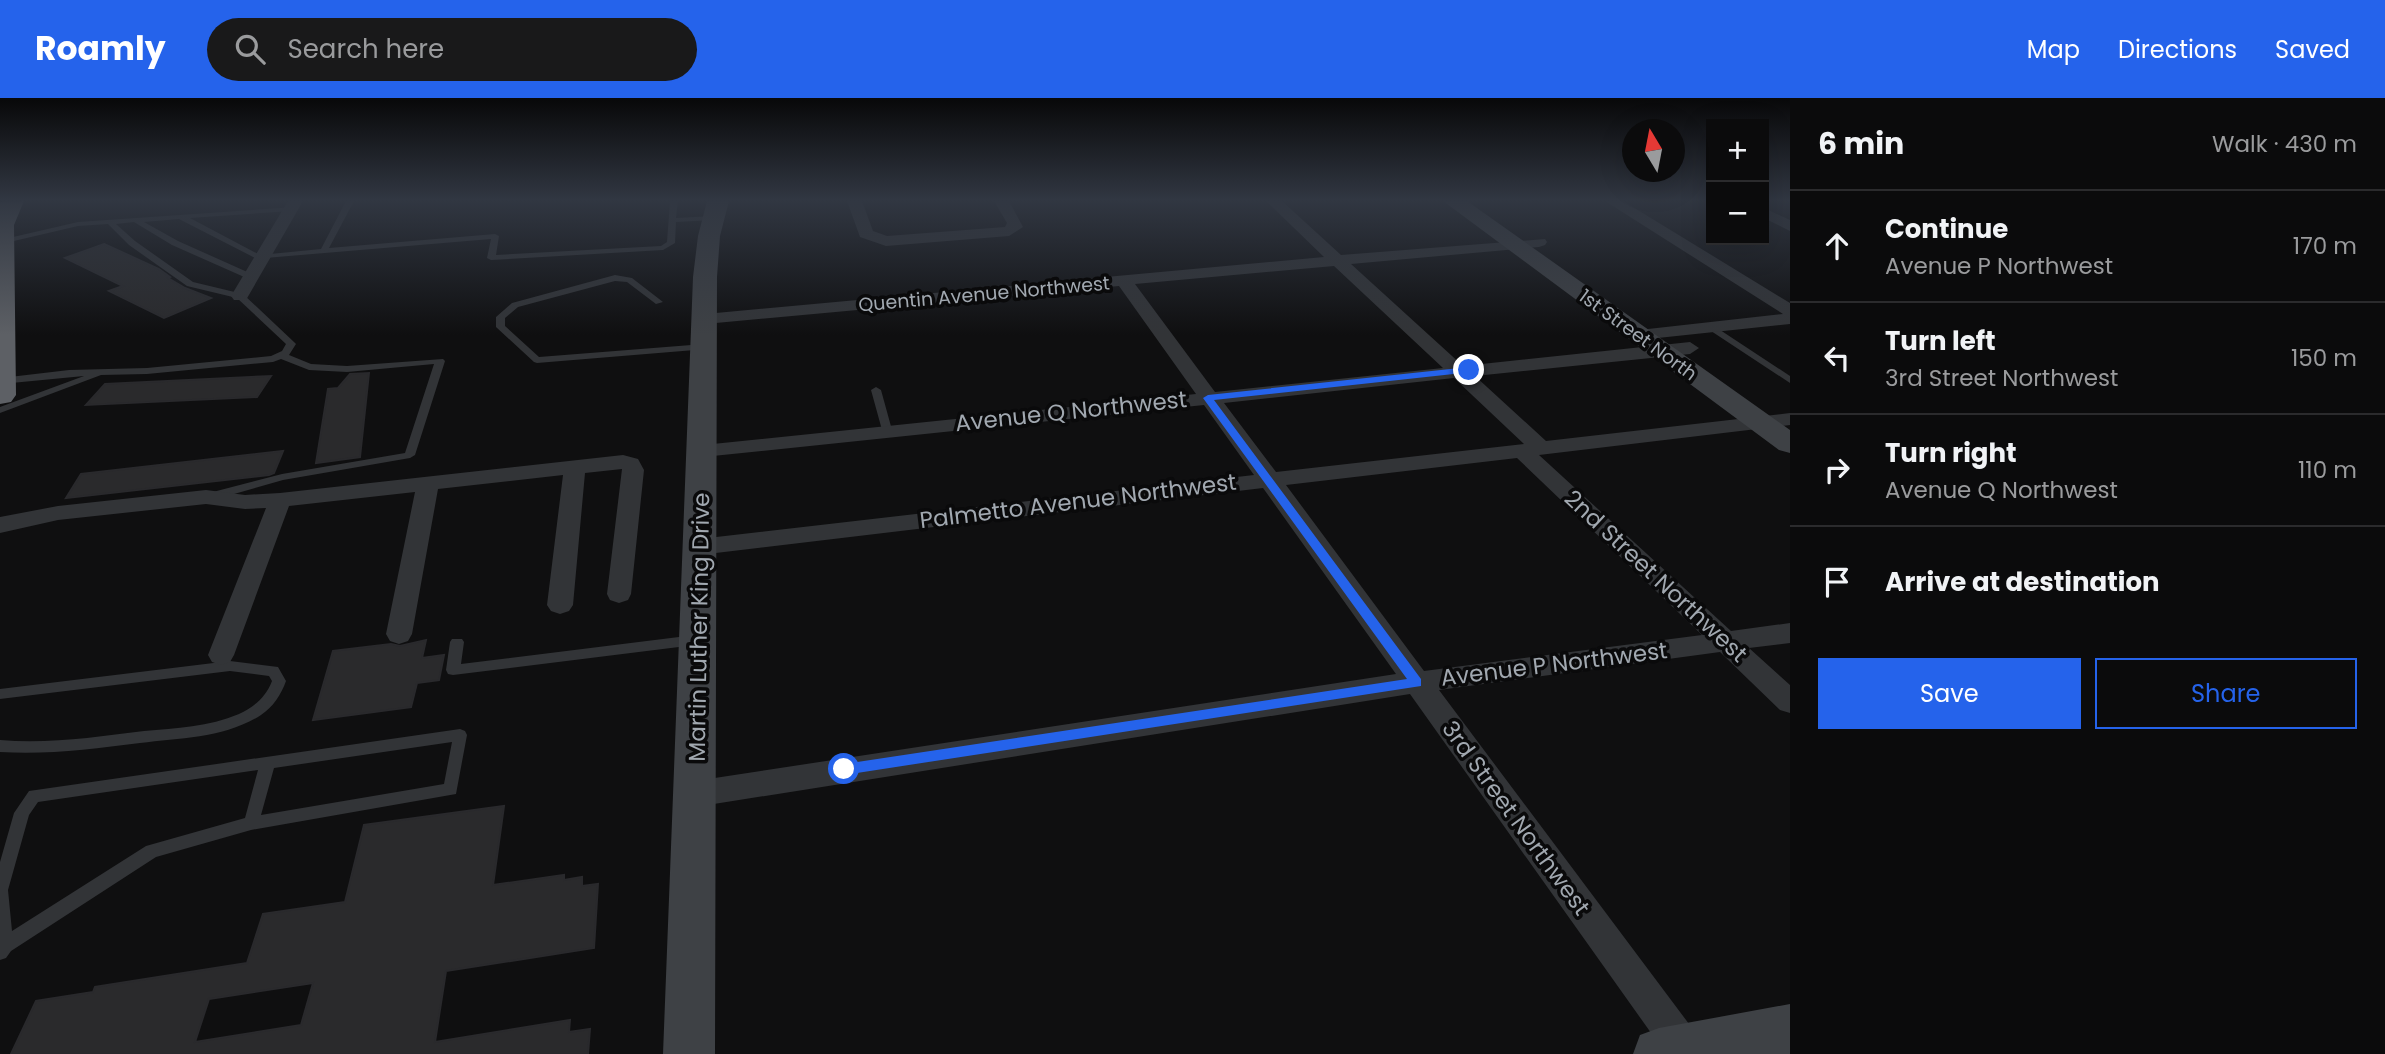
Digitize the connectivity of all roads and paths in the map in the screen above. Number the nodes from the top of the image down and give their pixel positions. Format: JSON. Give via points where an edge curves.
{"nodes":[{"id":1,"x":1,"y":246,"type":"edge"},
{"id":2,"x":136,"y":246,"type":"edge"},
{"id":3,"x":181,"y":246,"type":"edge"},
{"id":4,"x":239,"y":246,"type":"edge"},
{"id":5,"x":269,"y":246,"type":"edge"},
{"id":6,"x":326,"y":246,"type":"edge"},
{"id":7,"x":392,"y":246,"type":"edge"},
{"id":8,"x":493,"y":246,"type":"edge"},
{"id":9,"x":667,"y":246,"type":"edge"},
{"id":10,"x":708,"y":246,"type":"edge"},
{"id":11,"x":1322,"y":246,"type":"edge"},
{"id":12,"x":1497,"y":246,"type":"edge"},
{"id":13,"x":1516,"y":246,"type":"edge"},
{"id":14,"x":1543,"y":246,"type":"edge"},
{"id":15,"x":1684,"y":246,"type":"edge"},
{"id":16,"x":323,"y":252,"type":"junction"},
{"id":17,"x":262,"y":257,"type":"junction"},
{"id":18,"x":1339,"y":261,"type":"junction"},
{"id":19,"x":251,"y":277,"type":"junction"},
{"id":20,"x":1124,"y":281,"type":"junction"},
{"id":21,"x":240,"y":296,"type":"junction"},
{"id":22,"x":659,"y":302,"type":"dead end"},
{"id":23,"x":1790,"y":311,"type":"edge"},
{"id":24,"x":1790,"y":319,"type":"edge"},
{"id":25,"x":1711,"y":327,"type":"junction"},
{"id":26,"x":704,"y":333,"type":"junction"},
{"id":27,"x":1656,"y":339,"type":"junction"},
{"id":28,"x":1,"y":344,"type":"edge"},
{"id":29,"x":281,"y":355,"type":"junction"},
{"id":30,"x":104,"y":371,"type":"junction"},
{"id":31,"x":1457,"y":371,"type":"junction"},
{"id":32,"x":1790,"y":380,"type":"edge"},
{"id":33,"x":876,"y":390,"type":"dead end"},
{"id":34,"x":1,"y":393,"type":"edge"},
{"id":35,"x":1208,"y":398,"type":"junction"},
{"id":36,"x":1790,"y":419,"type":"edge"},
{"id":37,"x":1759,"y":422,"type":"junction"},
{"id":38,"x":887,"y":430,"type":"junction"},
{"id":39,"x":1790,"y":444,"type":"edge"},
{"id":40,"x":1531,"y":449,"type":"junction"},
{"id":41,"x":703,"y":451,"type":"junction"},
{"id":42,"x":575,"y":467,"type":"junction"},
{"id":43,"x":1268,"y":479,"type":"junction"},
{"id":44,"x":428,"y":485,"type":"junction"},
{"id":45,"x":210,"y":497,"type":"junction"},
{"id":46,"x":281,"y":500,"type":"junction"},
{"id":47,"x":0,"y":525,"type":"edge"},
{"id":48,"x":699,"y":547,"type":"junction"},
{"id":49,"x":619,"y":594,"type":"dead end"},
{"id":50,"x":560,"y":605,"type":"dead end"},
{"id":51,"x":1790,"y":633,"type":"edge"},
{"id":52,"x":399,"y":634,"type":"dead end"},
{"id":53,"x":699,"y":640,"type":"junction"},
{"id":54,"x":457,"y":642,"type":"dead end"},
{"id":55,"x":1726,"y":642,"type":"junction"},
{"id":56,"x":221,"y":655,"type":"dead end"},
{"id":57,"x":1417,"y":682,"type":"junction"},
{"id":58,"x":0,"y":694,"type":"edge"},
{"id":59,"x":1790,"y":702,"type":"edge"},
{"id":60,"x":0,"y":746,"type":"edge"},
{"id":61,"x":268,"y":762,"type":"junction"},
{"id":62,"x":695,"y":794,"type":"junction"},
{"id":63,"x":251,"y":823,"type":"junction"},
{"id":64,"x":2,"y":948,"type":"edge"},
{"id":65,"x":1790,"y":1030,"type":"edge"},
{"id":66,"x":1699,"y":1050,"type":"edge"},
{"id":67,"x":690,"y":1054,"type":"edge"}],
"edges":[{"from":1,"to":28,"type":"highway"},
{"from":2,"to":21,"type":"lane","via":[[190,284]]},
{"from":3,"to":19,"type":"lane"},
{"from":4,"to":17,"type":"lane"},
{"from":5,"to":17,"type":"street"},
{"from":6,"to":16,"type":"lane"},
{"from":7,"to":16,"type":"lane"},
{"from":8,"to":9,"type":"lane","via":[[491,258]]},
{"from":10,"to":26,"type":"main road","name":"Martin Luther King Drive"},
{"from":11,"to":18,"type":"street","name":"2nd Street Northwest"},
{"from":12,"to":18,"type":"street","name":"Quentin Avenue Northwest"},
{"from":13,"to":27,"type":"main road","name":"1st Street North"},
{"from":14,"to":27,"type":"main road","name":"1st Street North"},
{"from":15,"to":23,"type":"street"},
{"from":16,"to":17,"type":"lane"},
{"from":17,"to":19,"type":"street"},
{"from":18,"to":20,"type":"street","name":"Quentin Avenue Northwest"},
{"from":18,"to":31,"type":"street","name":"2nd Street Northwest"},
{"from":19,"to":21,"type":"street"},
{"from":20,"to":26,"type":"street","name":"Quentin Avenue Northwest","via":[[805,309]]},
{"from":20,"to":35,"type":"street","name":"3rd Street Northwest"},
{"from":21,"to":29,"type":"lane","via":[[291,344]]},
{"from":22,"to":26,"type":"lane","via":[[629,279],[615,278],[515,305],[500,317],[501,327],[537,360]]},
{"from":24,"to":25,"type":"street","name":"Avenue Q Northwest"},
{"from":25,"to":27,"type":"street","name":"Avenue Q Northwest"},
{"from":25,"to":32,"type":"lane"},
{"from":26,"to":41,"type":"main road","name":"Martin Luther King Drive"},
{"from":27,"to":31,"type":"street","name":"Avenue Q Northwest"},
{"from":27,"to":36,"type":"main road","name":"1st Street North","via":[[1690,348]]},
{"from":27,"to":37,"type":"main road","name":"1st Street North"},
{"from":28,"to":34,"type":"highway"},
{"from":29,"to":30,"type":"lane"},
{"from":29,"to":45,"type":"lane","via":[[309,366],[347,369],[440,360],[410,455],[282,477]]},
{"from":30,"to":34,"type":"lane"},
{"from":30,"to":34,"type":"lane"},
{"from":31,"to":35,"type":"street","name":"Avenue Q Northwest"},
{"from":31,"to":40,"type":"street","name":"2nd Street Northwest"},
{"from":33,"to":38,"type":"lane"},
{"from":35,"to":38,"type":"street","name":"Avenue Q Northwest"},
{"from":35,"to":43,"type":"street","name":"3rd Street Northwest"},
{"from":36,"to":37,"type":"street","name":"Palmetto Avenue Northwest"},
{"from":37,"to":39,"type":"main road","name":"1st Street North"},
{"from":37,"to":40,"type":"street","name":"Palmetto Avenue Northwest"},
{"from":38,"to":41,"type":"street","name":"Avenue Q Northwest"},
{"from":40,"to":43,"type":"street","name":"Palmetto Avenue Northwest"},
{"from":40,"to":55,"type":"street","name":"2nd Street Northwest"},
{"from":41,"to":48,"type":"main road","name":"Martin Luther King Drive"},
{"from":42,"to":44,"type":"street"},
{"from":42,"to":49,"type":"street","via":[[623,462],[633,470]]},
{"from":42,"to":50,"type":"street"},
{"from":43,"to":48,"type":"street","name":"Palmetto Avenue Northwest"},
{"from":43,"to":57,"type":"street","name":"3rd Street Northwest"},
{"from":44,"to":46,"type":"street"},
{"from":44,"to":52,"type":"street"},
{"from":45,"to":46,"type":"street","via":[[245,502]]},
{"from":45,"to":47,"type":"street","via":[[58,513]]},
{"from":46,"to":56,"type":"street"},
{"from":48,"to":53,"type":"main road","name":"Martin Luther King Drive"},
{"from":51,"to":55,"type":"street","name":"Avenue P Northwest"},
{"from":53,"to":54,"type":"lane","via":[[453,670]]},
{"from":53,"to":62,"type":"main road","name":"Martin Luther King Drive"},
{"from":55,"to":57,"type":"street","name":"Avenue P Northwest"},
{"from":55,"to":59,"type":"street","name":"2nd Street Northwest"},
{"from":57,"to":62,"type":"street","name":"Avenue P Northwest"},
{"from":57,"to":66,"type":"street","name":"3rd Street Northwest"},
{"from":58,"to":60,"type":"lane","via":[[230,666],[273,671],[279,681],[274,696],[258,710],[205,730],[54,749]]},
{"from":61,"to":63,"type":"lane"},
{"from":61,"to":63,"type":"lane","via":[[460,735],[451,789]]},
{"from":61,"to":64,"type":"lane","via":[[34,796],[22,813],[0,890]]},
{"from":62,"to":67,"type":"main road","name":"Martin Luther King Drive"},
{"from":63,"to":64,"type":"lane","via":[[152,851]]},
{"from":65,"to":66,"type":"main road"}]}
